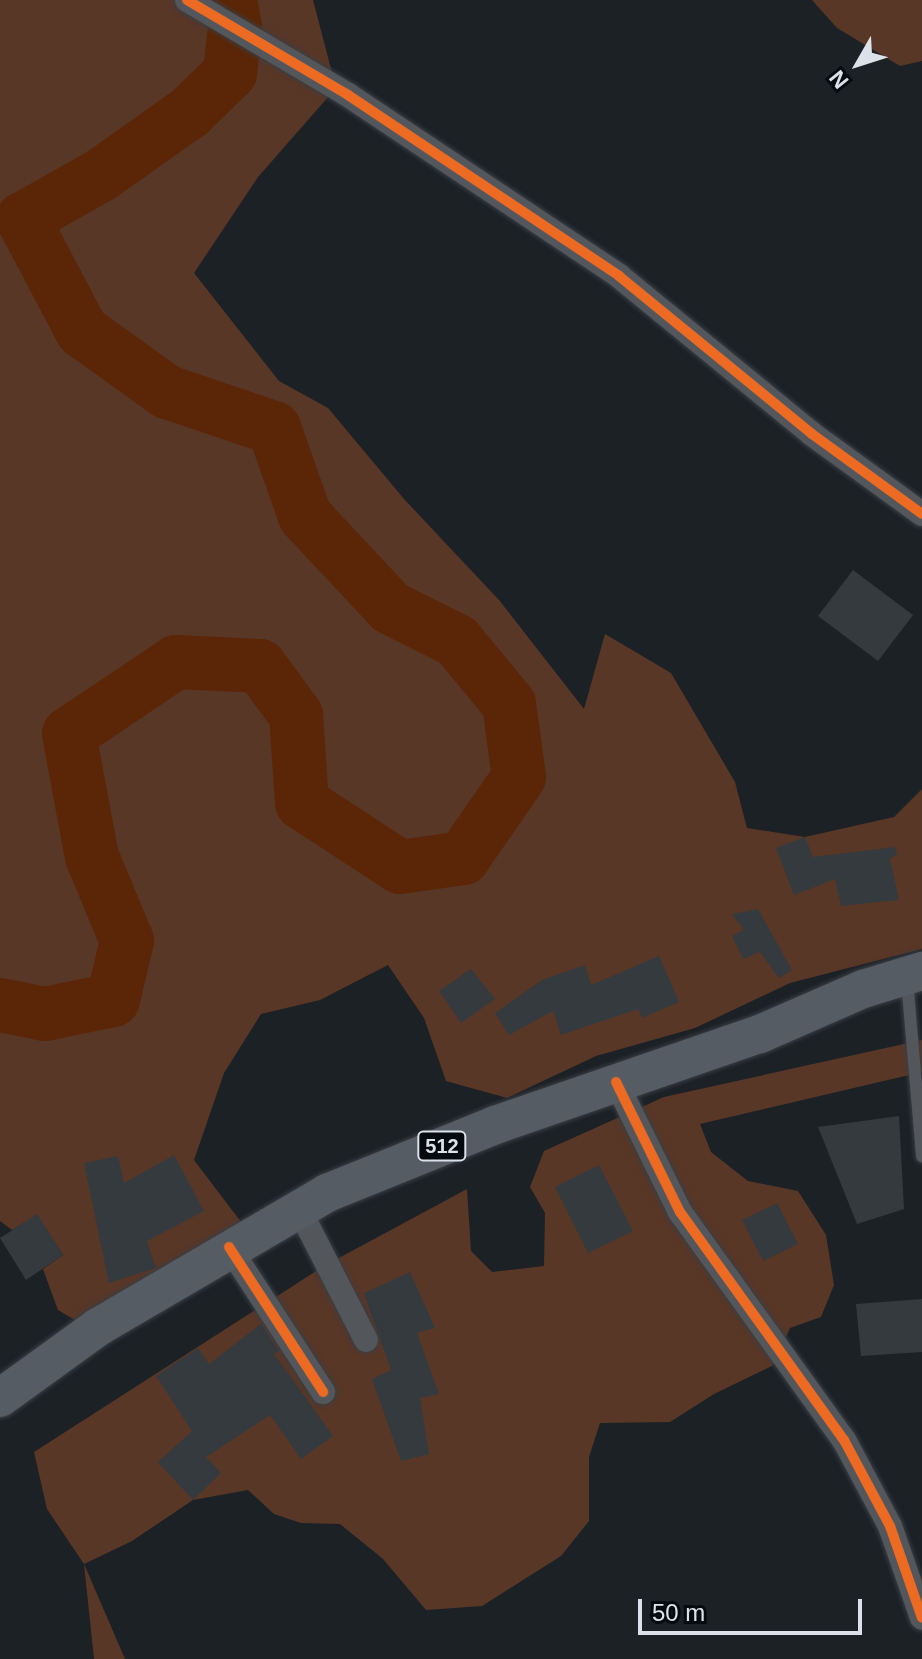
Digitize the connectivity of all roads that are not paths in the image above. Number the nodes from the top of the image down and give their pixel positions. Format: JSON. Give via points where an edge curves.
{"nodes":[{"id":1,"x":188,"y":0,"type":"edge"},
{"id":2,"x":922,"y":514,"type":"edge"},
{"id":3,"x":914,"y":972,"type":"edge"},
{"id":4,"x":616,"y":1082,"type":"junction"},
{"id":5,"x":922,"y":1156,"type":"edge"},
{"id":6,"x":299,"y":1209,"type":"junction"},
{"id":7,"x":229,"y":1247,"type":"junction"},
{"id":8,"x":366,"y":1340,"type":"dead end"},
{"id":9,"x":323,"y":1392,"type":"dead end"},
{"id":10,"x":0,"y":1398,"type":"edge"},
{"id":11,"x":922,"y":1618,"type":"edge"}],
"edges":[{"from":1,"to":2,"type":"street","via":[[237,25],[619,276],[812,434]]},
{"from":3,"to":4,"type":"main road","number":"512","via":[[760,1034]]},
{"from":3,"to":5,"type":"lane"},
{"from":4,"to":6,"type":"main road","number":"512","via":[[481,1130]]},
{"from":4,"to":11,"type":"street","via":[[680,1212],[844,1440],[890,1526]]},
{"from":6,"to":7,"type":"main road","number":"512"},
{"from":6,"to":8,"type":"street"},
{"from":7,"to":9,"type":"street"},
{"from":7,"to":10,"type":"main road","number":"512","via":[[98,1327]]}]}
